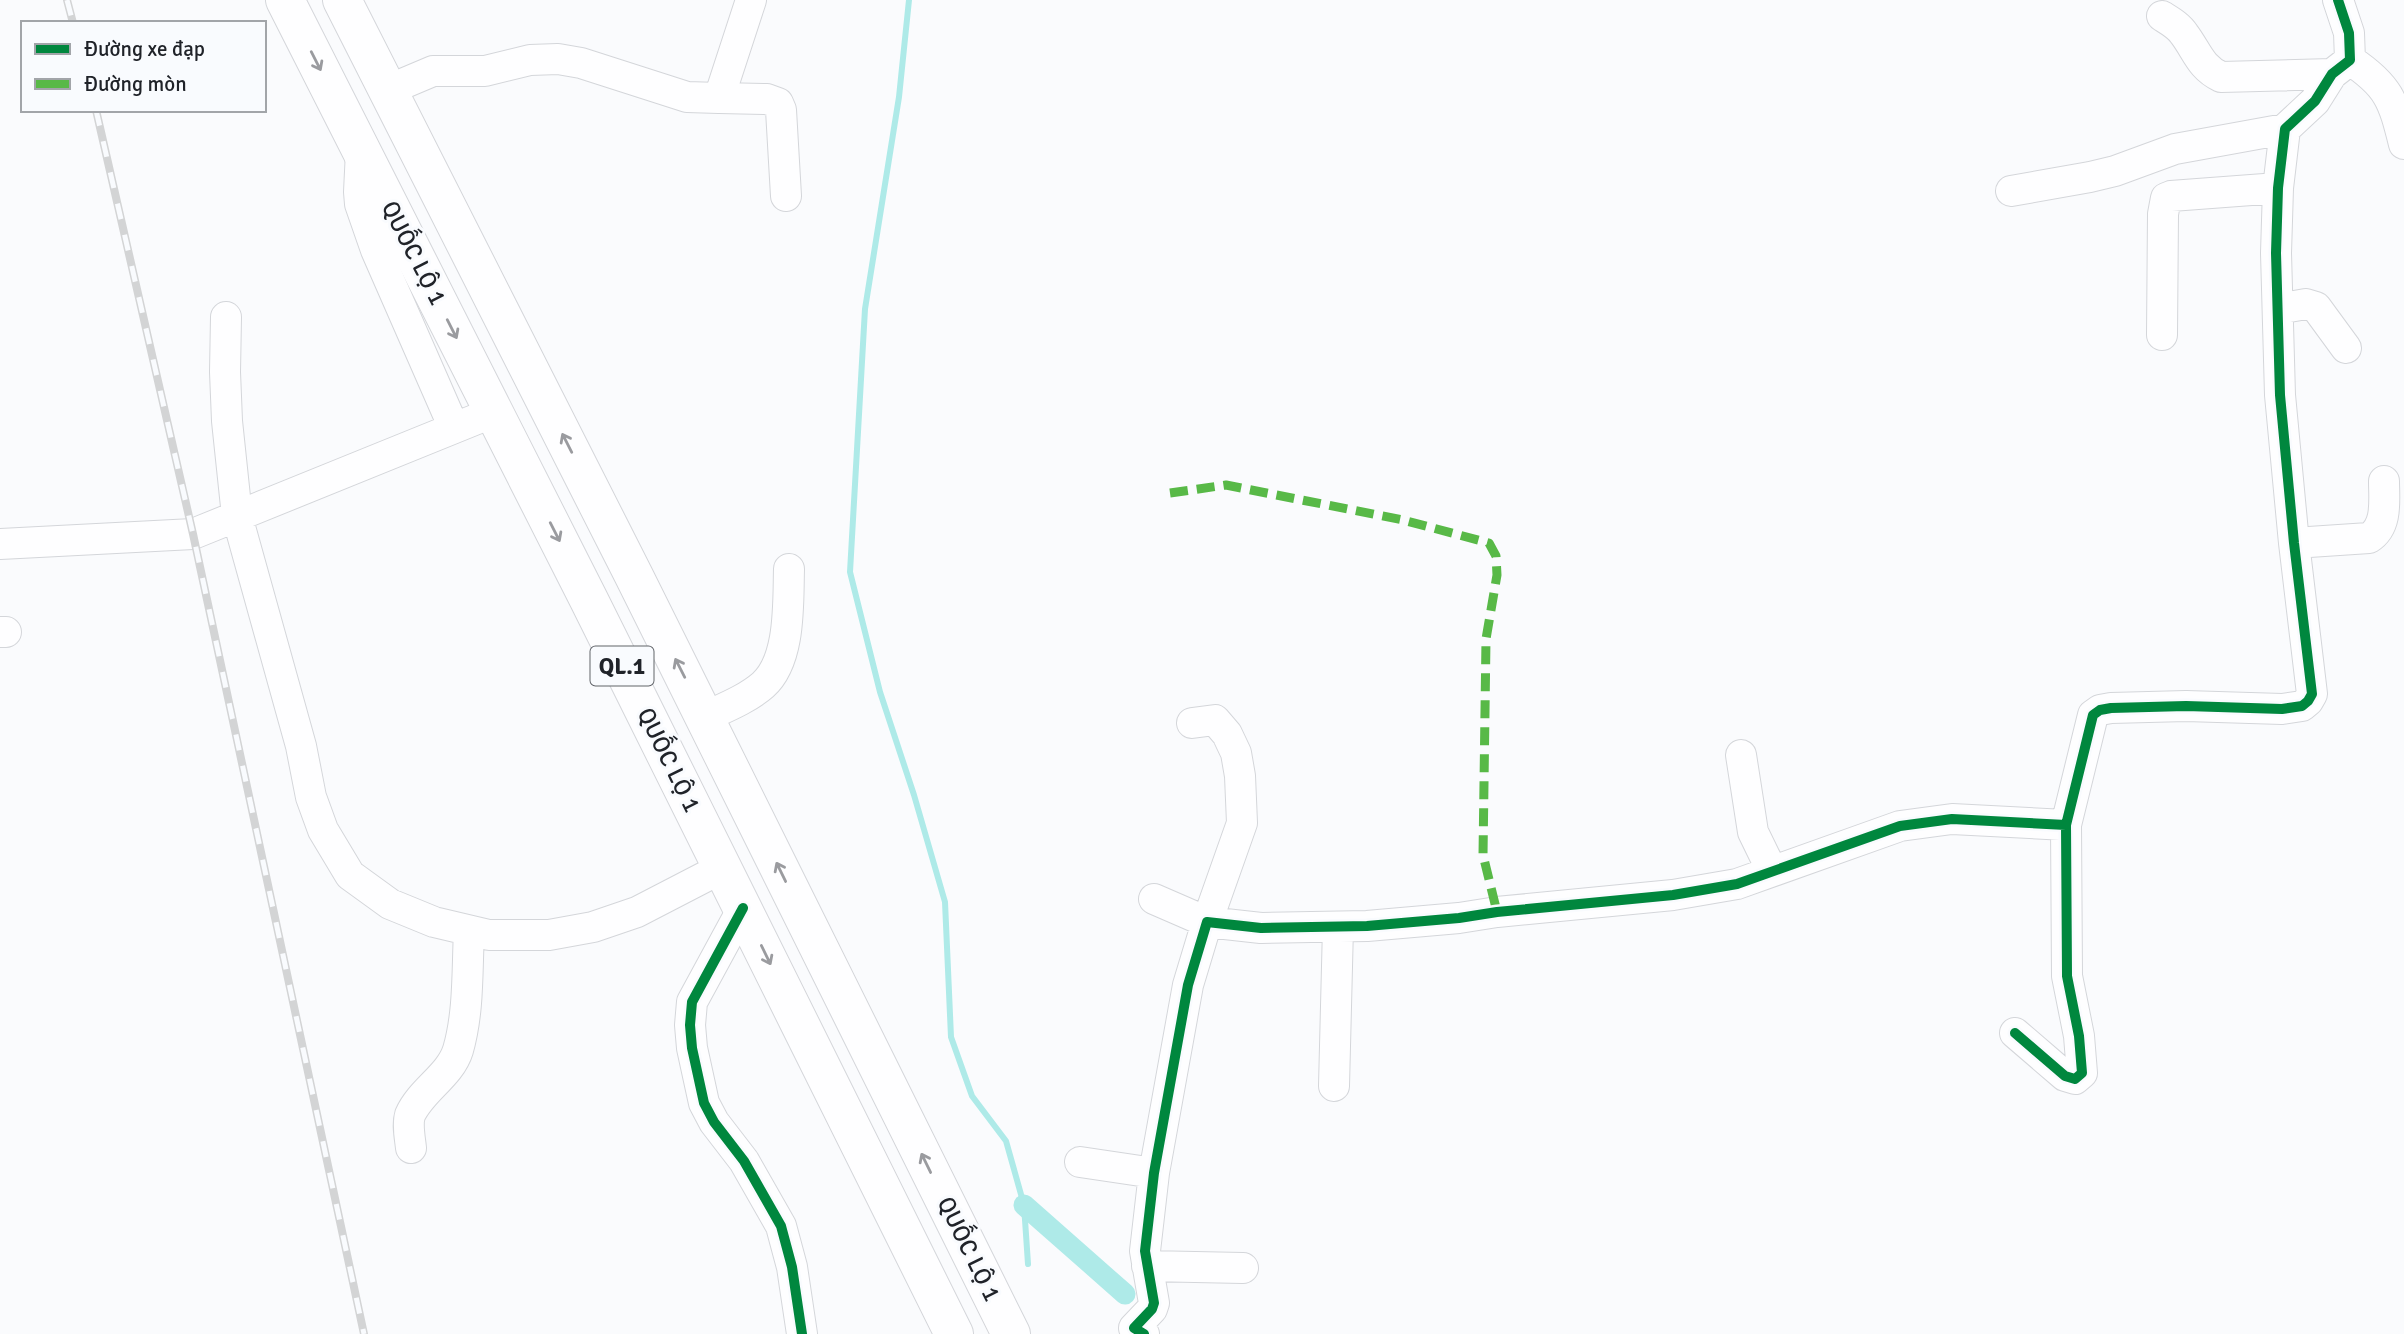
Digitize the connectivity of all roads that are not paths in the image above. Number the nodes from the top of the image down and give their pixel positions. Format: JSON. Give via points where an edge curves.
{"nodes":[{"id":1,"x":285,"y":0,"type":"edge"},
{"id":2,"x":342,"y":0,"type":"edge"},
{"id":3,"x":751,"y":0,"type":"edge"},
{"id":4,"x":2338,"y":0,"type":"edge"},
{"id":5,"x":2162,"y":16,"type":"dead end"},
{"id":6,"x":2341,"y":67,"type":"junction"},
{"id":7,"x":388,"y":90,"type":"junction"},
{"id":8,"x":719,"y":97,"type":"junction"},
{"id":9,"x":2285,"y":129,"type":"junction"},
{"id":10,"x":2404,"y":144,"type":"edge"},
{"id":11,"x":362,"y":151,"type":"junction"},
{"id":12,"x":2277,"y":188,"type":"junction"},
{"id":13,"x":2011,"y":191,"type":"dead end"},
{"id":14,"x":786,"y":195,"type":"dead end"},
{"id":15,"x":2278,"y":309,"type":"junction"},
{"id":16,"x":226,"y":317,"type":"dead end"},
{"id":17,"x":2162,"y":335,"type":"dead end"},
{"id":18,"x":2346,"y":348,"type":"dead end"},
{"id":19,"x":494,"y":412,"type":"junction"},
{"id":20,"x":454,"y":428,"type":"junction"},
{"id":21,"x":2384,"y":481,"type":"dead end"},
{"id":22,"x":237,"y":516,"type":"junction"},
{"id":23,"x":2294,"y":543,"type":"junction"},
{"id":24,"x":0,"y":544,"type":"edge"},
{"id":25,"x":789,"y":569,"type":"dead end"},
{"id":26,"x":635,"y":576,"type":"junction"},
{"id":27,"x":589,"y":600,"type":"junction"},
{"id":28,"x":705,"y":717,"type":"junction"},
{"id":29,"x":1192,"y":723,"type":"dead end"},
{"id":30,"x":1741,"y":755,"type":"dead end"},
{"id":31,"x":2066,"y":825,"type":"junction"},
{"id":32,"x":722,"y":868,"type":"junction"},
{"id":33,"x":1772,"y":871,"type":"junction"},
{"id":34,"x":1154,"y":899,"type":"dead end"},
{"id":35,"x":743,"y":908,"type":"junction"},
{"id":36,"x":1207,"y":922,"type":"junction"},
{"id":37,"x":1338,"y":927,"type":"junction"},
{"id":38,"x":469,"y":931,"type":"junction"},
{"id":39,"x":2015,"y":1033,"type":"dead end"},
{"id":40,"x":1334,"y":1086,"type":"dead end"},
{"id":41,"x":411,"y":1148,"type":"dead end"},
{"id":42,"x":1080,"y":1163,"type":"dead end"},
{"id":43,"x":1154,"y":1173,"type":"junction"},
{"id":44,"x":1147,"y":1266,"type":"junction"},
{"id":45,"x":1243,"y":1268,"type":"dead end"},
{"id":46,"x":1132,"y":1332,"type":"edge"},
{"id":47,"x":802,"y":1334,"type":"edge"},
{"id":48,"x":954,"y":1334,"type":"edge"},
{"id":49,"x":1011,"y":1334,"type":"edge"}],
"edges":[{"from":1,"to":11,"type":"highway","name":"QUỐC LỘ 1","number":"QL.1","one_way":true},
{"from":2,"to":7,"type":"highway","name":"QUỐC LỘ 1","number":"QL.1"},
{"from":3,"to":8,"type":"street"},
{"from":4,"to":6,"type":"street","via":[[2349,33]]},
{"from":5,"to":6,"type":"street","via":[[2181,30],[2200,62],[2221,77]]},
{"from":6,"to":9,"type":"street"},
{"from":6,"to":10,"type":"street","via":[[2384,87]]},
{"from":7,"to":8,"type":"street","via":[[433,71],[485,71],[530,60],[558,59],[687,97]]},
{"from":26,"to":7,"type":"highway","name":"QUỐC LỘ 1","number":"QL.1","one_way":true},
{"from":8,"to":14,"type":"street","via":[[778,103]]},
{"from":9,"to":12,"type":"street"},
{"from":9,"to":13,"type":"street","via":[[2175,149],[2115,171]]},
{"from":11,"to":19,"type":"highway","name":"QUỐC LỘ 1","number":"QL.1","one_way":true},
{"from":11,"to":20,"type":"street","via":[[359,198],[368,227]]},
{"from":12,"to":15,"type":"street"},
{"from":12,"to":17,"type":"street","via":[[2166,198]]},
{"from":15,"to":18,"type":"street","via":[[2306,304],[2316,307]]},
{"from":15,"to":23,"type":"street","via":[[2280,395]]},
{"from":16,"to":22,"type":"street","via":[[227,421]]},
{"from":19,"to":20,"type":"street"},
{"from":19,"to":27,"type":"highway","name":"QUỐC LỘ 1","number":"QL.1","one_way":true},
{"from":20,"to":22,"type":"street"},
{"from":21,"to":23,"type":"street","via":[[2383,515],[2375,534]]},
{"from":22,"to":24,"type":"street","via":[[193,534]]},
{"from":22,"to":38,"type":"street","via":[[323,830],[350,874],[390,904]]},
{"from":23,"to":31,"type":"street","via":[[2312,684],[2308,701],[2282,709],[2186,706],[2099,710],[2093,715]]},
{"from":25,"to":28,"type":"street","via":[[788,619],[773,672],[755,691]]},
{"from":26,"to":27,"type":"highway"},
{"from":28,"to":26,"type":"highway","name":"QUỐC LỘ 1","number":"QL.1","one_way":true},
{"from":27,"to":32,"type":"highway","name":"QUỐC LỘ 1","number":"QL.1"},
{"from":49,"to":28,"type":"highway","name":"QUỐC LỘ 1","number":"QL.1","one_way":true},
{"from":29,"to":36,"type":"street","via":[[1218,722],[1236,753],[1240,776],[1240,829]]},
{"from":30,"to":33,"type":"street","via":[[1753,832]]},
{"from":31,"to":33,"type":"street","via":[[1952,819],[1908,824]]},
{"from":31,"to":39,"type":"street","via":[[2067,976],[2082,1073],[2075,1079],[2065,1076]]},
{"from":32,"to":35,"type":"highway","name":"QUỐC LỘ 1","number":"QL.1"},
{"from":32,"to":38,"type":"street","via":[[637,912],[593,927],[550,935],[489,936]]},
{"from":33,"to":37,"type":"street","via":[[1737,884],[1673,895]]},
{"from":34,"to":36,"type":"street"},
{"from":35,"to":47,"type":"street","via":[[692,1002],[692,1048],[704,1103],[781,1226]]},
{"from":35,"to":48,"type":"highway","name":"QUỐC LỘ 1","number":"QL.1","one_way":true},
{"from":36,"to":37,"type":"street","via":[[1261,928]]},
{"from":36,"to":43,"type":"street","via":[[1188,985]]},
{"from":37,"to":40,"type":"street"},
{"from":38,"to":41,"type":"street","via":[[458,1050],[410,1117]]},
{"from":42,"to":43,"type":"street"},
{"from":43,"to":44,"type":"street"},
{"from":44,"to":45,"type":"street"},
{"from":44,"to":46,"type":"street","via":[[1154,1303]]}]}
